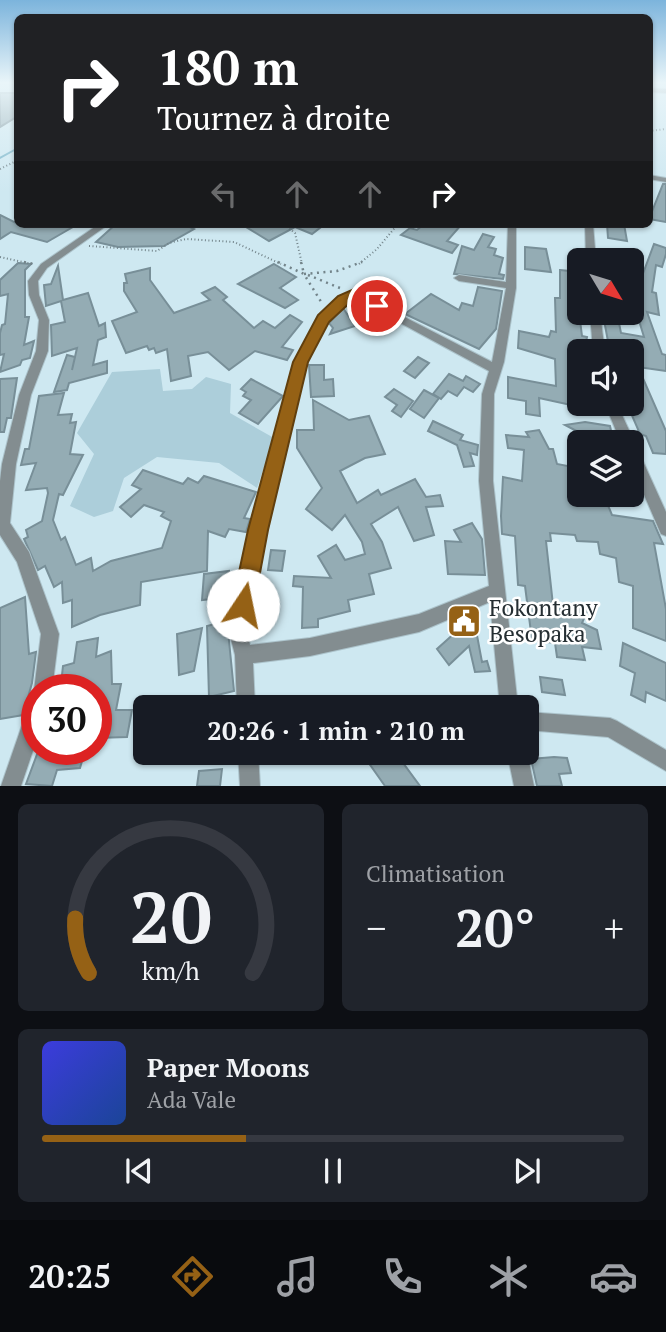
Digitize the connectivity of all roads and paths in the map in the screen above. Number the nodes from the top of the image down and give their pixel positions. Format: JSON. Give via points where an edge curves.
{"nodes":[{"id":1,"x":99,"y":228,"type":"edge"},
{"id":2,"x":289,"y":228,"type":"edge"},
{"id":3,"x":395,"y":228,"type":"edge"},
{"id":4,"x":512,"y":228,"type":"edge"},
{"id":5,"x":589,"y":228,"type":"edge"},
{"id":6,"x":78,"y":242,"type":"junction"},
{"id":7,"x":590,"y":248,"type":"edge"},
{"id":8,"x":0,"y":257,"type":"edge"},
{"id":9,"x":44,"y":266,"type":"junction"},
{"id":10,"x":304,"y":274,"type":"junction"},
{"id":11,"x":459,"y":278,"type":"dead end"},
{"id":12,"x":511,"y":286,"type":"junction"},
{"id":13,"x":354,"y":294,"type":"junction"},
{"id":14,"x":329,"y":314,"type":"junction"},
{"id":15,"x":495,"y":369,"type":"junction"},
{"id":16,"x":644,"y":479,"type":"edge"},
{"id":17,"x":666,"y":528,"type":"edge"},
{"id":18,"x":496,"y":591,"type":"junction"},
{"id":19,"x":244,"y":654,"type":"junction"},
{"id":20,"x":45,"y":674,"type":"edge"},
{"id":21,"x":246,"y":695,"type":"edge"},
{"id":22,"x":508,"y":695,"type":"edge"},
{"id":23,"x":539,"y":722,"type":"edge"},
{"id":24,"x":21,"y":756,"type":"edge"},
{"id":25,"x":666,"y":761,"type":"edge"},
{"id":26,"x":249,"y":765,"type":"edge"},
{"id":27,"x":519,"y":765,"type":"edge"},
{"id":28,"x":11,"y":786,"type":"edge"},
{"id":29,"x":250,"y":786,"type":"edge"},
{"id":30,"x":523,"y":786,"type":"edge"}],
"edges":[{"from":1,"to":6,"type":"street"},
{"from":2,"to":10,"type":"path","via":[[295,233]]},
{"from":3,"to":10,"type":"path","via":[[374,255],[357,267]]},
{"from":4,"to":12,"type":"street"},
{"from":5,"to":7,"type":"street"},
{"from":6,"to":9,"type":"street"},
{"from":6,"to":10,"type":"path","via":[[157,250],[186,239],[234,242]]},
{"from":8,"to":9,"type":"path"},
{"from":9,"to":20,"type":"street","via":[[33,281],[44,320],[43,351],[25,395],[9,464],[2,524],[23,558],[50,634]]},
{"from":10,"to":13,"type":"path"},
{"from":10,"to":14,"type":"path"},
{"from":11,"to":12,"type":"street"},
{"from":12,"to":15,"type":"street"},
{"from":13,"to":14,"type":"street","via":[[342,299]]},
{"from":13,"to":15,"type":"street"},
{"from":14,"to":19,"type":"street","via":[[301,362],[286,414],[238,632]]},
{"from":15,"to":18,"type":"street","via":[[488,394],[486,481]]},
{"from":16,"to":17,"type":"street"},
{"from":18,"to":19,"type":"street","via":[[419,622],[310,647]]},
{"from":18,"to":22,"type":"street"},
{"from":19,"to":21,"type":"street"},
{"from":23,"to":25,"type":"street","via":[[610,729]]},
{"from":24,"to":28,"type":"street"},
{"from":26,"to":29,"type":"street"},
{"from":27,"to":30,"type":"street"}]}
